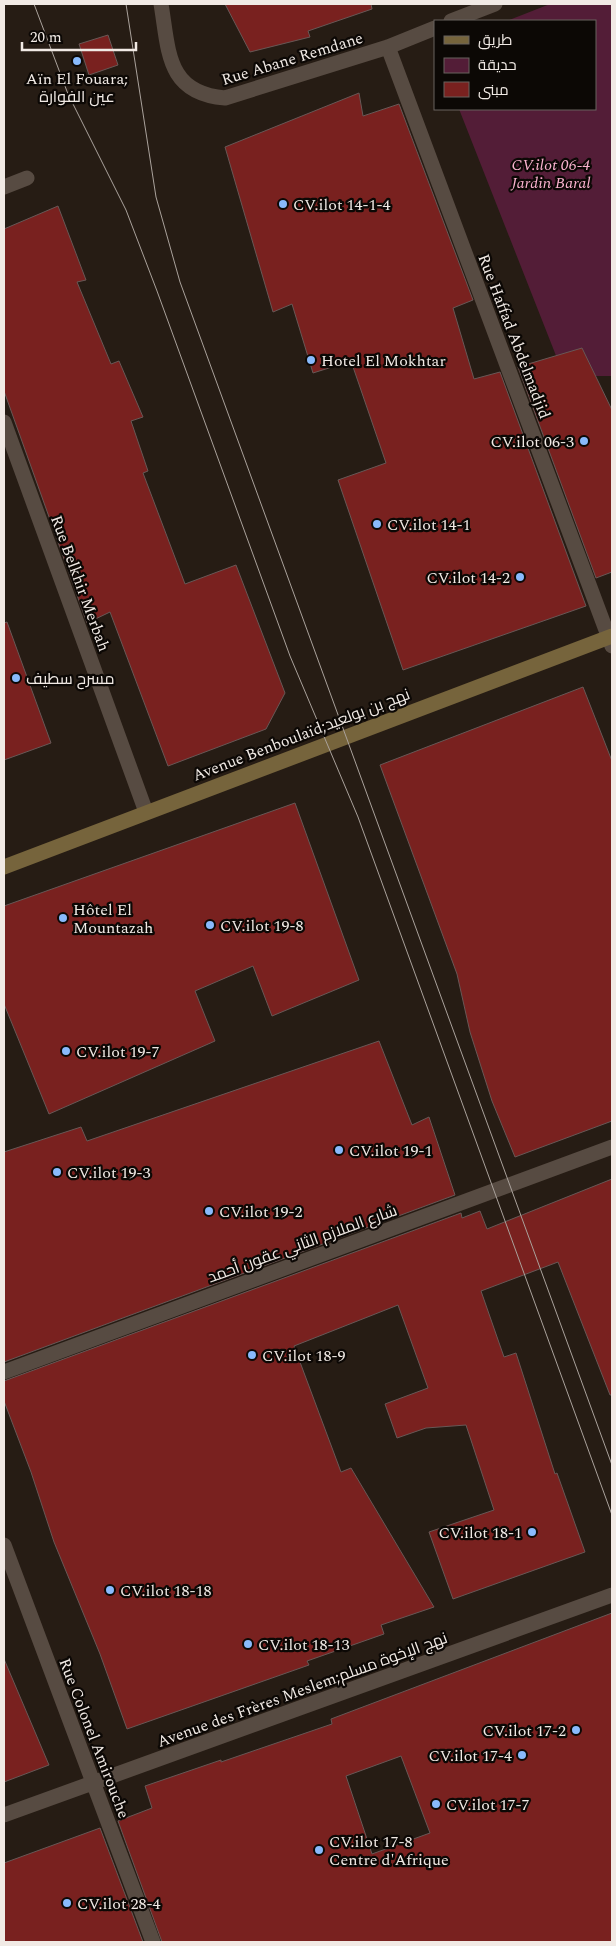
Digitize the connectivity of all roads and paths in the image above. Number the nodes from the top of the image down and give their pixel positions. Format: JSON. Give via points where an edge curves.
{"nodes":[{"id":1,"x":161,"y":4,"type":"edge"},
{"id":2,"x":495,"y":4,"type":"edge"},
{"id":3,"x":454,"y":20,"type":"edge"},
{"id":4,"x":434,"y":28,"type":"edge"},
{"id":5,"x":388,"y":47,"type":"junction"},
{"id":6,"x":27,"y":178,"type":"dead end"},
{"id":7,"x":4,"y":187,"type":"edge"},
{"id":8,"x":4,"y":422,"type":"edge"},
{"id":9,"x":611,"y":640,"type":"edge"},
{"id":10,"x":146,"y":812,"type":"junction"},
{"id":11,"x":4,"y":867,"type":"edge"},
{"id":12,"x":612,"y":1147,"type":"edge"},
{"id":13,"x":4,"y":1372,"type":"edge"},
{"id":14,"x":4,"y":1545,"type":"edge"},
{"id":15,"x":612,"y":1595,"type":"edge"},
{"id":16,"x":93,"y":1783,"type":"junction"},
{"id":17,"x":4,"y":1815,"type":"edge"},
{"id":18,"x":153,"y":1942,"type":"edge"}],
"edges":[{"from":1,"to":5,"type":"street","name":"Rue Abane Remdane","via":[[171,64],[193,91],[208,97],[225,98]]},
{"from":2,"to":3,"type":"street"},
{"from":4,"to":5,"type":"street","name":"Rue Abane Remdane"},
{"from":5,"to":9,"type":"street","name":"Rue Haffad Abdelmadjid"},
{"from":6,"to":7,"type":"street"},
{"from":8,"to":10,"type":"street","name":"Rue Belkhir Merbah"},
{"from":9,"to":10,"type":"street","name":"Avenue Benboulaïd;نهج بن بولعيد"},
{"from":10,"to":11,"type":"street","name":"Avenue Benboulaïd;نهج بن بولعيد"},
{"from":12,"to":13,"type":"street","name":"شارع الملازم الثاني عقون أحمد"},
{"from":14,"to":16,"type":"street","name":"Rue Colonel Amirouche"},
{"from":15,"to":16,"type":"street","name":"Avenue des Frères Meslem;نهج الإخوة مسلم"},
{"from":16,"to":17,"type":"street","name":"Avenue des Frères Meslem;نهج الإخوة مسلم"},
{"from":16,"to":18,"type":"street","name":"Rue Colonel Amirouche"}]}
